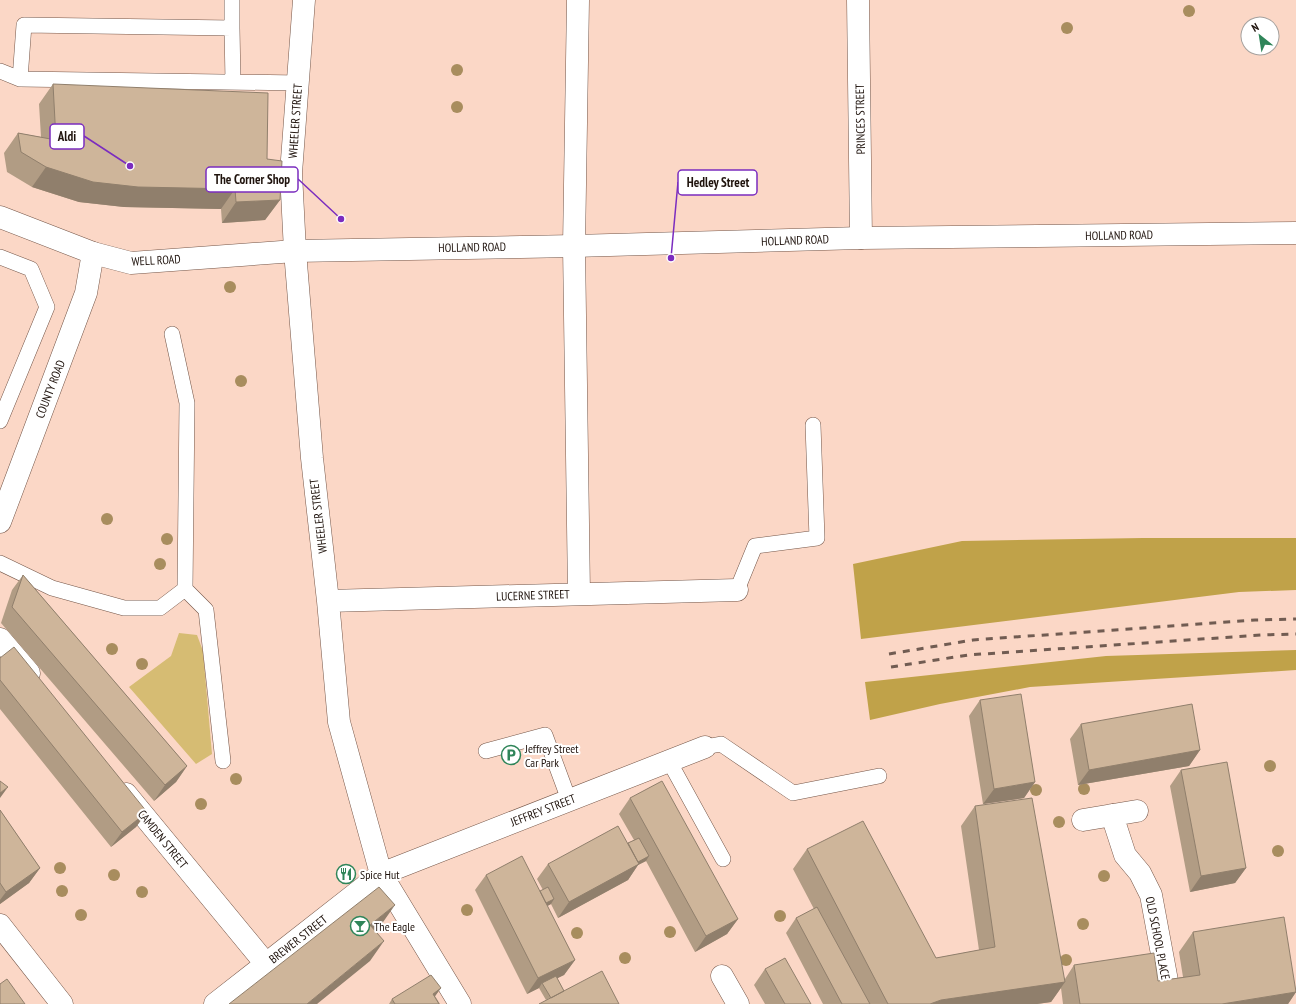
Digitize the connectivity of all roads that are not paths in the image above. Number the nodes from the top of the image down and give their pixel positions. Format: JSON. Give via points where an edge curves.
{"nodes":[{"id":1,"x":232,"y":0,"type":"edge"},
{"id":2,"x":304,"y":0,"type":"edge"},
{"id":3,"x":578,"y":0,"type":"edge"},
{"id":4,"x":858,"y":0,"type":"edge"},
{"id":5,"x":232,"y":28,"type":"junction"},
{"id":6,"x":0,"y":71,"type":"edge"},
{"id":7,"x":20,"y":79,"type":"junction"},
{"id":8,"x":233,"y":82,"type":"junction"},
{"id":9,"x":298,"y":83,"type":"junction"},
{"id":10,"x":0,"y":217,"type":"edge"},
{"id":11,"x":1296,"y":233,"type":"edge"},
{"id":12,"x":861,"y":238,"type":"junction"},
{"id":13,"x":574,"y":246,"type":"junction"},
{"id":14,"x":295,"y":251,"type":"junction"},
{"id":15,"x":93,"y":253,"type":"junction"},
{"id":16,"x":0,"y":257,"type":"edge"},
{"id":17,"x":172,"y":334,"type":"dead end"},
{"id":18,"x":0,"y":421,"type":"edge"},
{"id":19,"x":813,"y":425,"type":"dead end"},
{"id":20,"x":0,"y":522,"type":"edge"},
{"id":21,"x":0,"y":563,"type":"edge"},
{"id":22,"x":185,"y":589,"type":"junction"},
{"id":23,"x":737,"y":590,"type":"joint"},
{"id":24,"x":579,"y":594,"type":"junction"},
{"id":25,"x":328,"y":601,"type":"junction"},
{"id":26,"x":0,"y":639,"type":"edge"},
{"id":27,"x":41,"y":688,"type":"edge"},
{"id":28,"x":705,"y":746,"type":"joint"},
{"id":29,"x":486,"y":751,"type":"dead end"},
{"id":30,"x":223,"y":761,"type":"dead end"},
{"id":31,"x":669,"y":761,"type":"junction"},
{"id":32,"x":879,"y":776,"type":"dead end"},
{"id":33,"x":114,"y":778,"type":"edge"},
{"id":34,"x":569,"y":800,"type":"junction"},
{"id":35,"x":1137,"y":811,"type":"dead end"},
{"id":36,"x":1112,"y":815,"type":"junction"},
{"id":37,"x":1083,"y":820,"type":"dead end"},
{"id":38,"x":723,"y":859,"type":"dead end"},
{"id":39,"x":381,"y":874,"type":"junction"},
{"id":40,"x":1,"y":928,"type":"edge"},
{"id":41,"x":266,"y":964,"type":"junction"},
{"id":42,"x":722,"y":976,"type":"dead end"},
{"id":43,"x":1170,"y":997,"type":"edge"},
{"id":44,"x":62,"y":1004,"type":"edge"},
{"id":45,"x":215,"y":1004,"type":"edge"},
{"id":46,"x":460,"y":1004,"type":"edge"},
{"id":47,"x":738,"y":1004,"type":"edge"}],
"edges":[{"from":1,"to":5,"type":"lane"},
{"from":2,"to":9,"type":"street","name":"WHEELER STREET"},
{"from":3,"to":13,"type":"street"},
{"from":4,"to":12,"type":"street","name":"PRINCES STREET"},
{"from":5,"to":7,"type":"lane","via":[[24,25]]},
{"from":5,"to":8,"type":"lane"},
{"from":6,"to":7,"type":"lane"},
{"from":7,"to":8,"type":"lane"},
{"from":8,"to":9,"type":"lane"},
{"from":9,"to":14,"type":"street","name":"WHEELER STREET","via":[[291,172]]},
{"from":10,"to":15,"type":"street","name":"WELL ROAD"},
{"from":11,"to":12,"type":"street","name":"HOLLAND ROAD"},
{"from":12,"to":13,"type":"street","name":"HOLLAND ROAD"},
{"from":13,"to":14,"type":"street","name":"HOLLAND ROAD"},
{"from":13,"to":24,"type":"street"},
{"from":14,"to":15,"type":"street","name":"WELL ROAD","via":[[131,263]]},
{"from":14,"to":25,"type":"street","name":"WHEELER STREET","via":[[312,458]]},
{"from":15,"to":20,"type":"street","name":"COUNTY ROAD","via":[[86,294]]},
{"from":16,"to":18,"type":"lane","via":[[31,268],[47,307]]},
{"from":17,"to":22,"type":"lane","via":[[187,403]]},
{"from":19,"to":23,"type":"lane","via":[[817,538],[755,546]]},
{"from":21,"to":22,"type":"lane","via":[[52,588],[124,608],[160,608]]},
{"from":22,"to":30,"type":"lane","via":[[206,610]]},
{"from":23,"to":24,"type":"street","name":"LUCERNE STREET"},
{"from":24,"to":25,"type":"street","name":"LUCERNE STREET"},
{"from":25,"to":39,"type":"street","name":"WHEELER STREET","via":[[339,722]]},
{"from":26,"to":27,"type":"street"},
{"from":28,"to":31,"type":"street","name":"JEFFREY STREET"},
{"from":28,"to":32,"type":"lane","via":[[721,744],[792,793]]},
{"from":29,"to":34,"type":"lane","via":[[545,735]]},
{"from":31,"to":34,"type":"street","name":"JEFFREY STREET"},
{"from":31,"to":38,"type":"lane"},
{"from":33,"to":41,"type":"street","name":"CAMDEN STREET"},
{"from":34,"to":39,"type":"street","name":"JEFFREY STREET"},
{"from":35,"to":36,"type":"street"},
{"from":36,"to":37,"type":"street"},
{"from":36,"to":43,"type":"street","name":"OLD SCHOOL PLACE","via":[[1125,855],[1140,873],[1151,895]]},
{"from":39,"to":41,"type":"street","name":"BREWER STREET"},
{"from":39,"to":46,"type":"street","name":"WHEELER STREET"},
{"from":40,"to":44,"type":"street"},
{"from":41,"to":45,"type":"street","name":"BREWER STREET"},
{"from":42,"to":47,"type":"street"}]}
